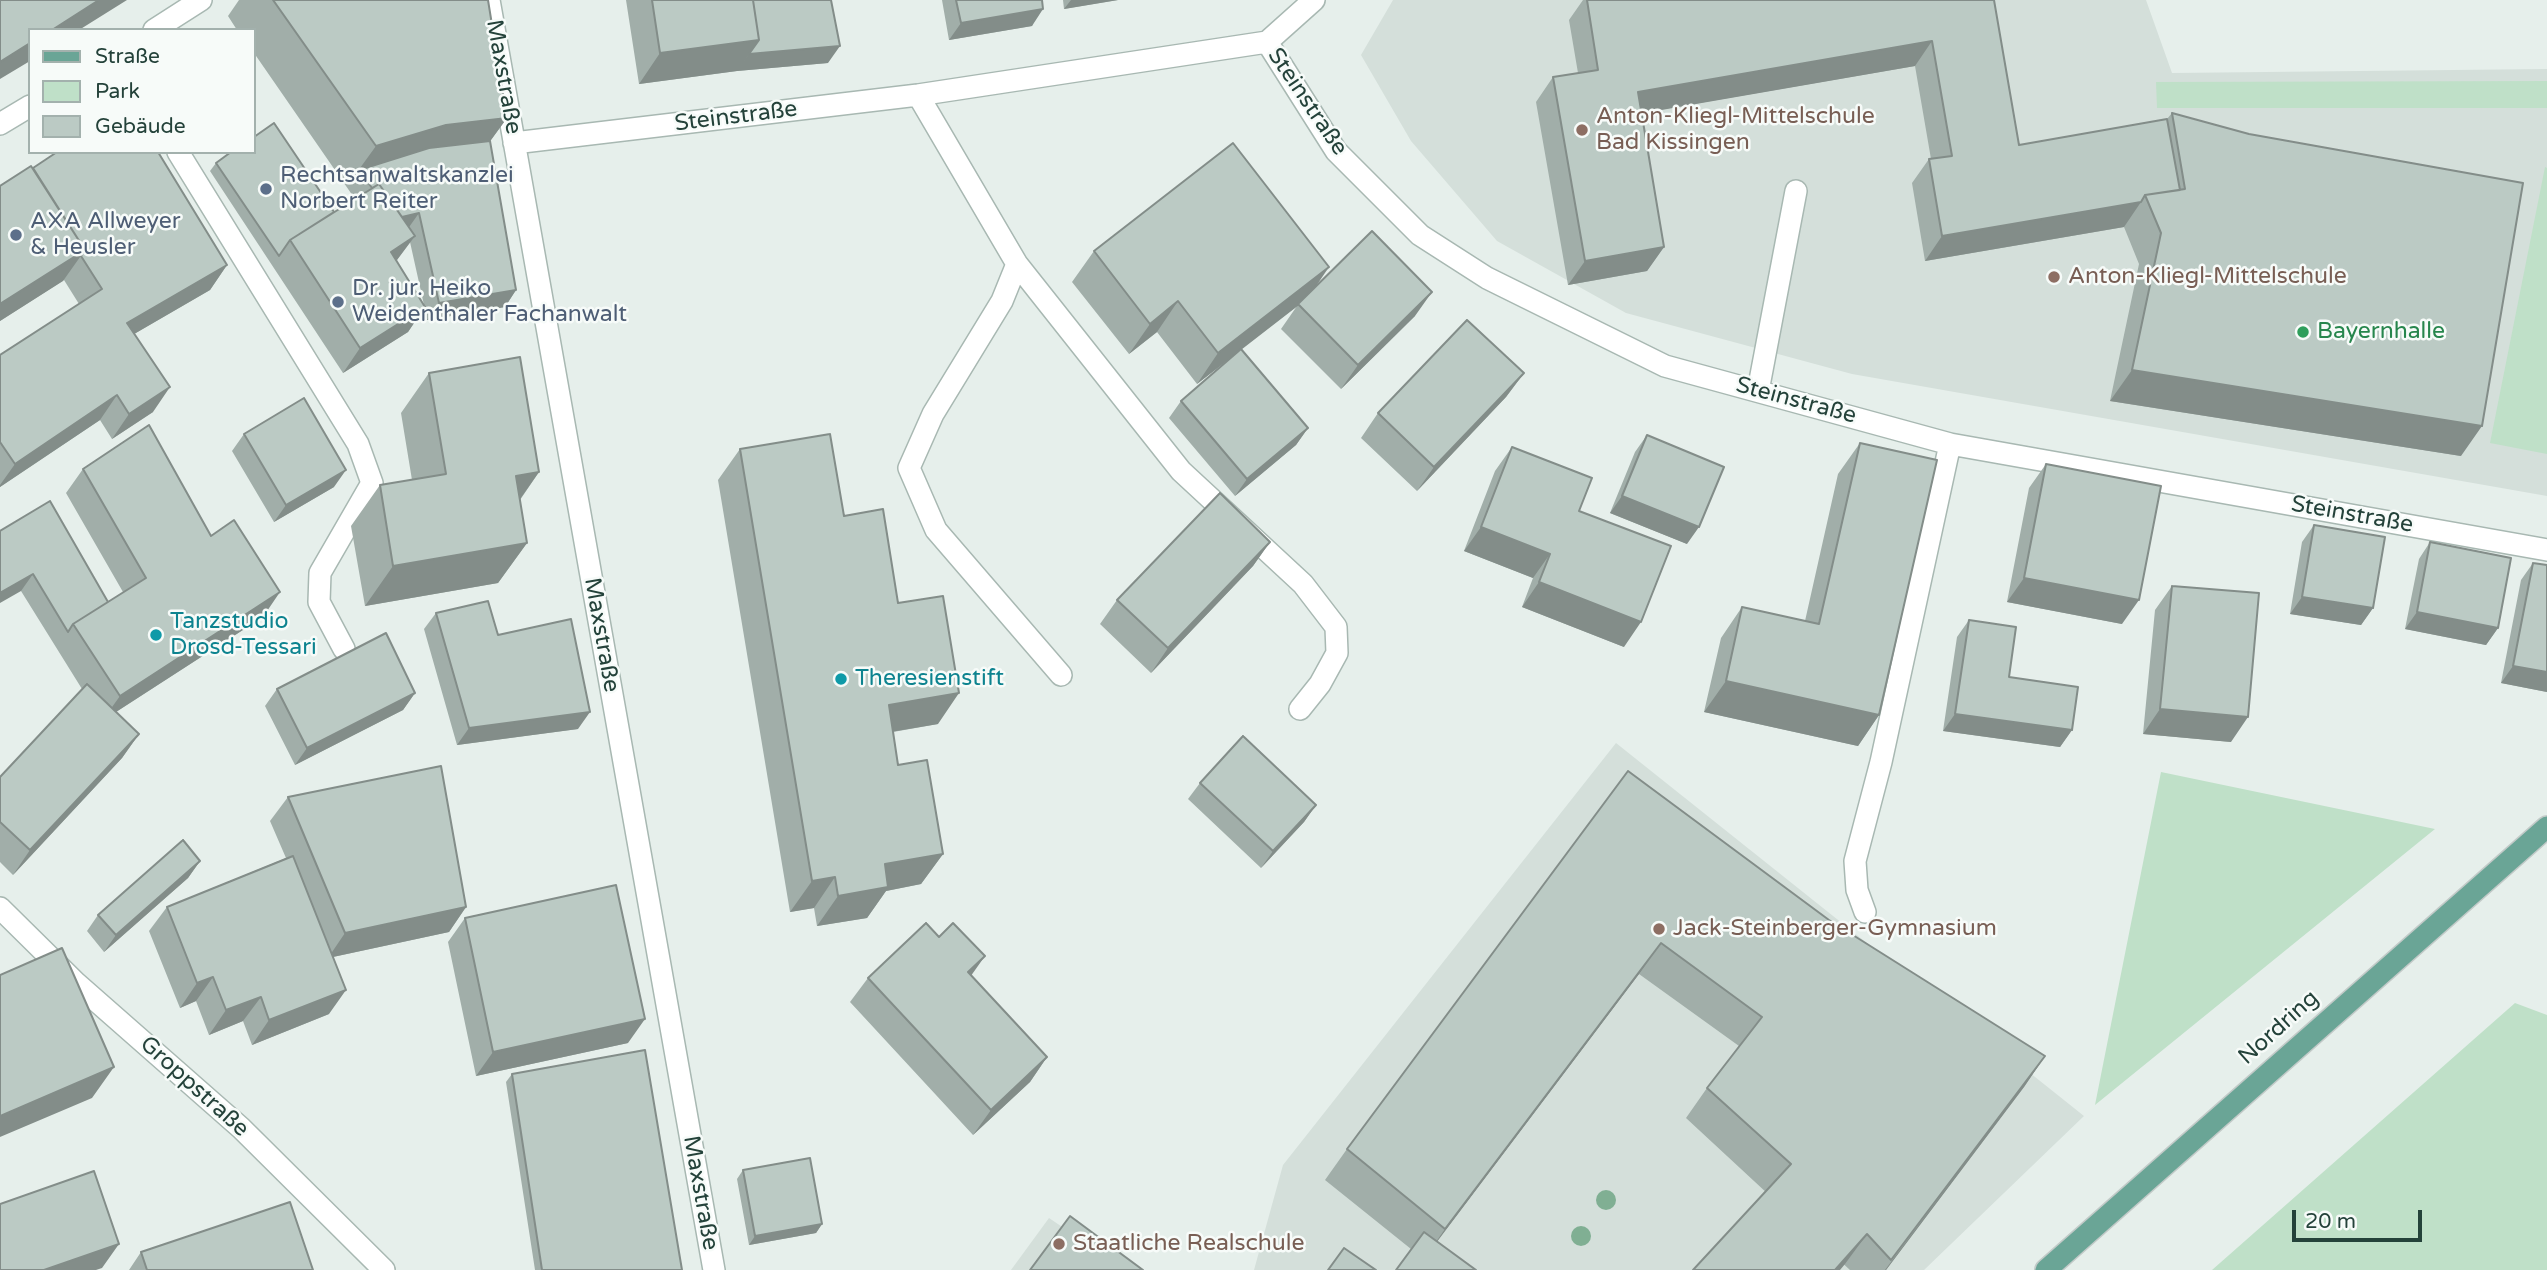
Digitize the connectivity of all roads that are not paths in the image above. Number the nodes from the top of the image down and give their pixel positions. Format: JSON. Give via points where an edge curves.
{"nodes":[{"id":1,"x":201,"y":0,"type":"edge"},
{"id":2,"x":489,"y":0,"type":"edge"},
{"id":3,"x":1314,"y":0,"type":"edge"},
{"id":4,"x":157,"y":28,"type":"edge"},
{"id":5,"x":1266,"y":42,"type":"junction"},
{"id":6,"x":918,"y":95,"type":"junction"},
{"id":7,"x":28,"y":107,"type":"edge"},
{"id":8,"x":0,"y":124,"type":"edge"},
{"id":9,"x":514,"y":143,"type":"junction"},
{"id":10,"x":178,"y":154,"type":"edge"},
{"id":11,"x":1796,"y":191,"type":"dead end"},
{"id":12,"x":1017,"y":264,"type":"junction"},
{"id":13,"x":1758,"y":391,"type":"junction"},
{"id":14,"x":1950,"y":444,"type":"junction"},
{"id":15,"x":2547,"y":550,"type":"edge"},
{"id":16,"x":344,"y":649,"type":"dead end"},
{"id":17,"x":1061,"y":675,"type":"dead end"},
{"id":18,"x":1300,"y":709,"type":"dead end"},
{"id":19,"x":2547,"y":827,"type":"edge"},
{"id":20,"x":0,"y":908,"type":"edge"},
{"id":21,"x":1866,"y":912,"type":"dead end"},
{"id":22,"x":384,"y":1270,"type":"edge"},
{"id":23,"x":714,"y":1270,"type":"edge"},
{"id":24,"x":2046,"y":1270,"type":"edge"}],
"edges":[{"from":1,"to":4,"type":"street"},
{"from":2,"to":9,"type":"street","name":"Maxstraße"},
{"from":3,"to":5,"type":"street"},
{"from":5,"to":6,"type":"street","name":"Steinstraße"},
{"from":5,"to":13,"type":"street","name":"Steinstraße","via":[[1336,151],[1420,234],[1487,278],[1665,366]]},
{"from":6,"to":9,"type":"street","name":"Steinstraße"},
{"from":6,"to":12,"type":"street"},
{"from":7,"to":8,"type":"street"},
{"from":9,"to":23,"type":"street","name":"Maxstraße"},
{"from":10,"to":16,"type":"street","via":[[358,444],[372,483],[320,573],[319,602]]},
{"from":11,"to":13,"type":"street"},
{"from":12,"to":17,"type":"street","via":[[1002,301],[933,414],[909,468],[936,530]]},
{"from":12,"to":18,"type":"street","via":[[1181,471],[1303,584],[1336,627],[1337,653]]},
{"from":13,"to":14,"type":"street","name":"Steinstraße"},
{"from":14,"to":15,"type":"street","name":"Steinstraße"},
{"from":14,"to":21,"type":"street","via":[[1855,861],[1857,890]]},
{"from":19,"to":24,"type":"main road","name":"Nordring"},
{"from":20,"to":22,"type":"street","name":"Groppstraße","via":[[76,983],[241,1128]]}]}
